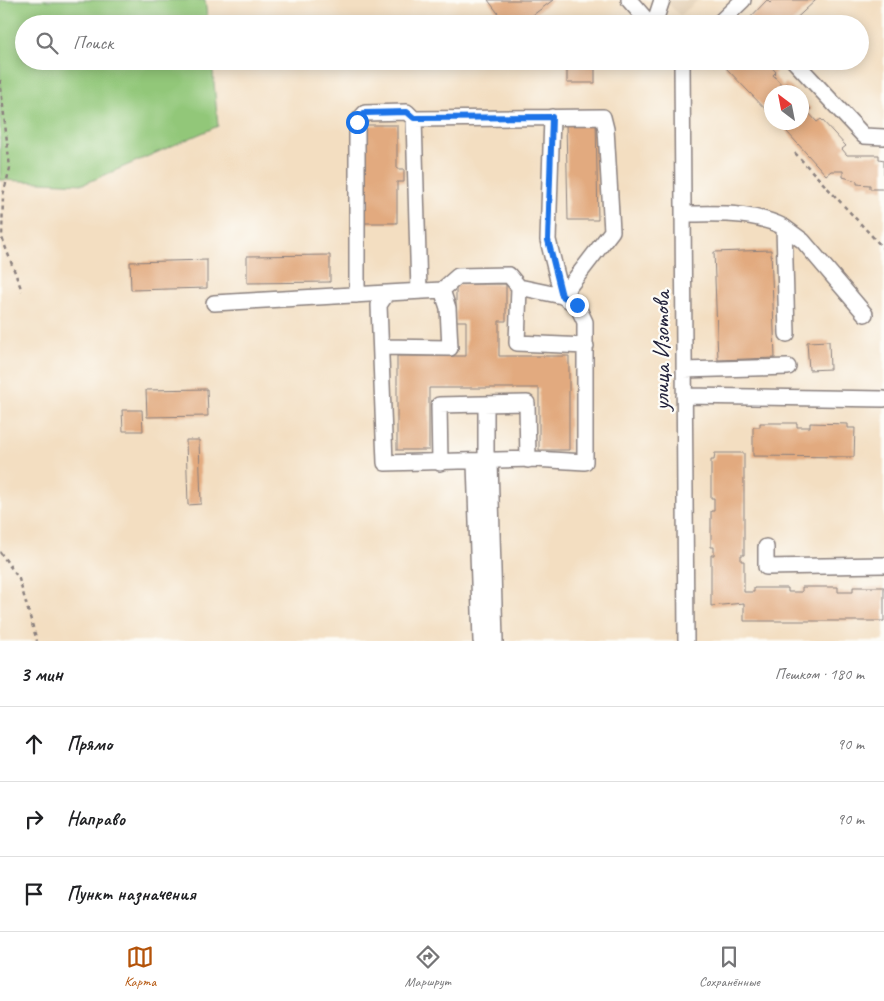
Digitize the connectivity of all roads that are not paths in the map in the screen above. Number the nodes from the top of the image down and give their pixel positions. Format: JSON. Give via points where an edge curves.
{"nodes":[{"id":1,"x":629,"y":0,"type":"edge"},
{"id":2,"x":662,"y":0,"type":"edge"},
{"id":3,"x":743,"y":0,"type":"edge"},
{"id":4,"x":642,"y":15,"type":"edge"},
{"id":5,"x":657,"y":15,"type":"edge"},
{"id":6,"x":727,"y":15,"type":"edge"},
{"id":7,"x":682,"y":70,"type":"edge"},
{"id":8,"x":802,"y":70,"type":"edge"},
{"id":9,"x":552,"y":117,"type":"junction"},
{"id":10,"x":414,"y":118,"type":"junction"},
{"id":11,"x":884,"y":137,"type":"edge"},
{"id":12,"x":683,"y":214,"type":"junction"},
{"id":13,"x":784,"y":227,"type":"junction"},
{"id":14,"x":519,"y":287,"type":"junction"},
{"id":15,"x":442,"y":290,"type":"junction"},
{"id":16,"x":419,"y":291,"type":"junction"},
{"id":17,"x":387,"y":293,"type":"junction"},
{"id":18,"x":357,"y":295,"type":"junction"},
{"id":19,"x":562,"y":296,"type":"junction"},
{"id":20,"x":214,"y":303,"type":"dead end"},
{"id":21,"x":864,"y":314,"type":"dead end"},
{"id":22,"x":787,"y":334,"type":"dead end"},
{"id":23,"x":586,"y":346,"type":"junction"},
{"id":24,"x":381,"y":347,"type":"junction"},
{"id":25,"x":788,"y":366,"type":"dead end"},
{"id":26,"x":684,"y":370,"type":"junction"},
{"id":27,"x":684,"y":396,"type":"junction"},
{"id":28,"x":884,"y":399,"type":"edge"},
{"id":29,"x":486,"y":404,"type":"junction"},
{"id":30,"x":528,"y":460,"type":"junction"},
{"id":31,"x":484,"y":462,"type":"junction"},
{"id":32,"x":440,"y":463,"type":"junction"},
{"id":33,"x":766,"y":547,"type":"dead end"},
{"id":34,"x":884,"y":565,"type":"edge"},
{"id":35,"x":481,"y":641,"type":"edge"},
{"id":36,"x":495,"y":641,"type":"edge"},
{"id":37,"x":686,"y":641,"type":"edge"}],
"edges":[{"from":1,"to":4,"type":"street"},
{"from":2,"to":5,"type":"street"},
{"from":3,"to":6,"type":"street"},
{"from":7,"to":12,"type":"street","name":"улица Изотова"},
{"from":8,"to":11,"type":"street","via":[[864,136]]},
{"from":9,"to":10,"type":"street"},
{"from":9,"to":19,"type":"street","via":[[548,240]]},
{"from":9,"to":19,"type":"street","via":[[603,117],[612,231]]},
{"from":10,"to":16,"type":"street"},
{"from":10,"to":18,"type":"street","via":[[407,112],[365,113],[357,122]]},
{"from":12,"to":13,"type":"street","via":[[746,214],[767,218]]},
{"from":12,"to":26,"type":"street","name":"улица Изотова"},
{"from":13,"to":21,"type":"street","via":[[803,241]]},
{"from":13,"to":22,"type":"street"},
{"from":14,"to":15,"type":"street","via":[[509,275],[458,276]]},
{"from":14,"to":19,"type":"street"},
{"from":14,"to":23,"type":"street","via":[[517,343]]},
{"from":15,"to":16,"type":"street"},
{"from":15,"to":24,"type":"street","via":[[448,308],[450,348]]},
{"from":16,"to":17,"type":"street"},
{"from":17,"to":18,"type":"street"},
{"from":17,"to":24,"type":"street","via":[[379,306]]},
{"from":18,"to":20,"type":"street"},
{"from":19,"to":23,"type":"street","via":[[577,305],[585,322]]},
{"from":23,"to":30,"type":"street","via":[[585,462]]},
{"from":24,"to":32,"type":"street","via":[[385,463]]},
{"from":25,"to":26,"type":"street"},
{"from":26,"to":27,"type":"street","name":"улица Изотова"},
{"from":27,"to":28,"type":"street"},
{"from":27,"to":37,"type":"street","name":"улица Изотова"},
{"from":29,"to":30,"type":"street","via":[[527,404]]},
{"from":29,"to":31,"type":"street"},
{"from":29,"to":32,"type":"street","via":[[439,405]]},
{"from":30,"to":31,"type":"street"},
{"from":31,"to":32,"type":"street"},
{"from":31,"to":35,"type":"street"},
{"from":31,"to":36,"type":"street"},
{"from":33,"to":34,"type":"street","via":[[766,567]]}]}
